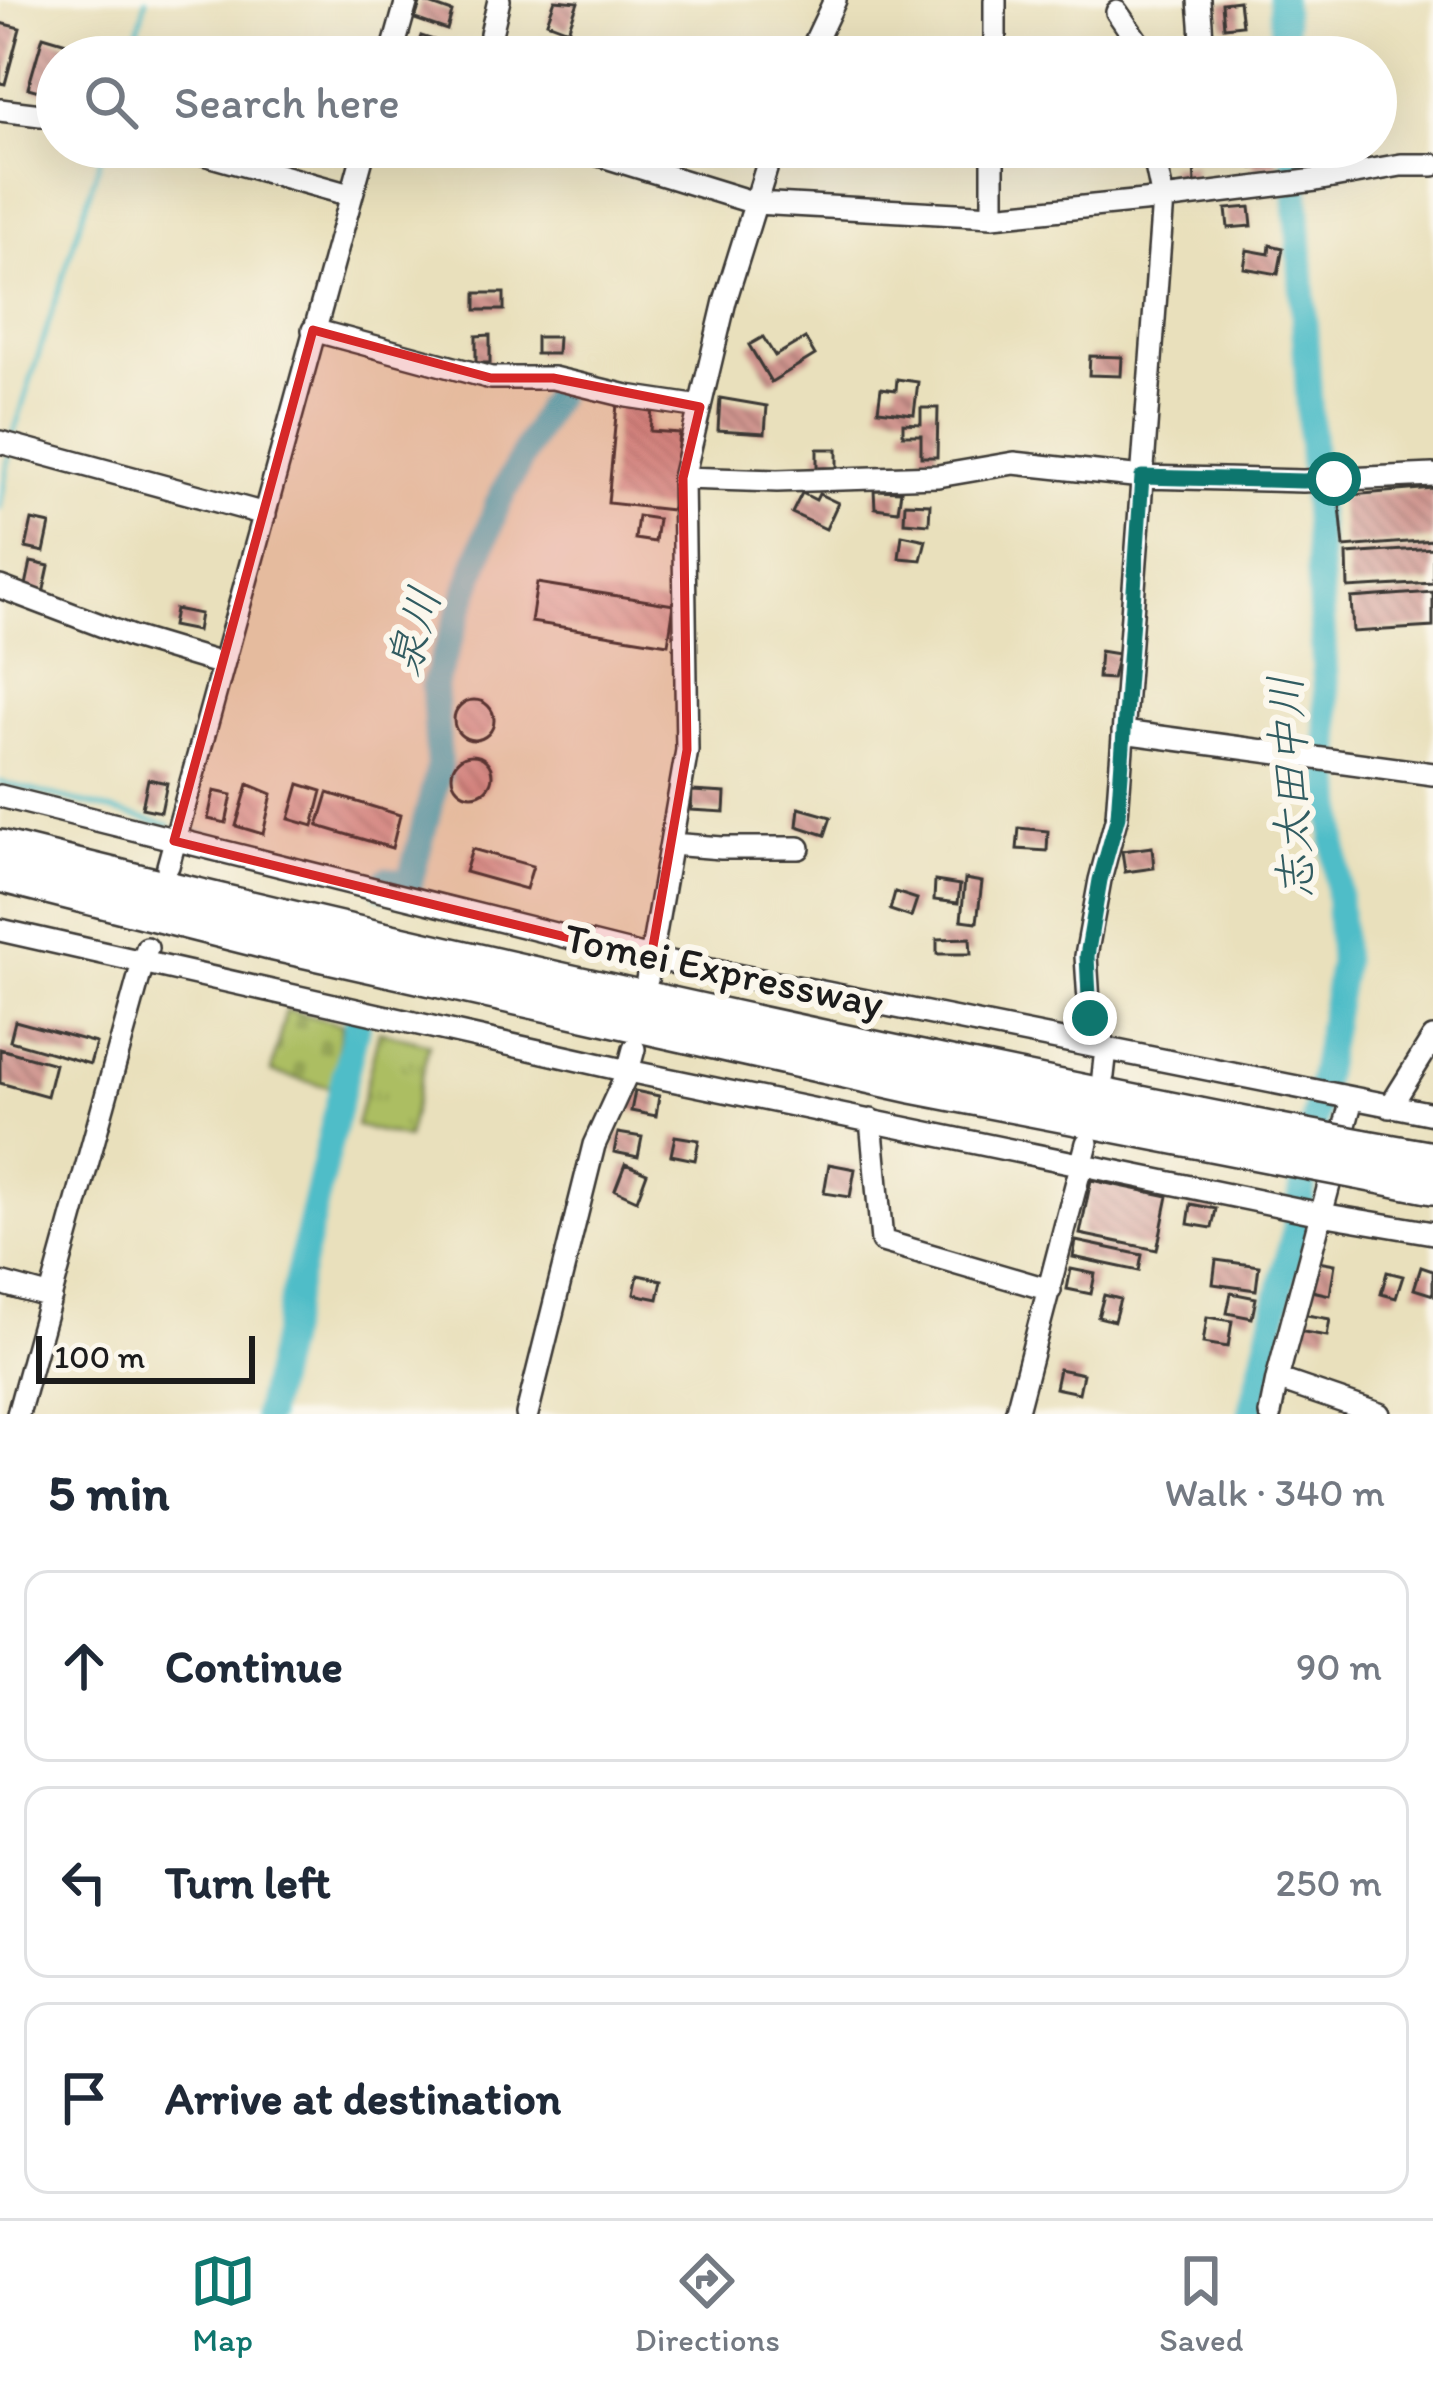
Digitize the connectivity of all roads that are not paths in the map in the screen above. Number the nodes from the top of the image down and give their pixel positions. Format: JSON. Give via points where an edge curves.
{"nodes":[{"id":1,"x":499,"y":0,"type":"edge"},
{"id":2,"x":836,"y":0,"type":"edge"},
{"id":3,"x":995,"y":0,"type":"edge"},
{"id":4,"x":1199,"y":0,"type":"edge"},
{"id":5,"x":400,"y":2,"type":"edge"},
{"id":6,"x":1117,"y":12,"type":"dead end"},
{"id":7,"x":394,"y":36,"type":"edge"},
{"id":8,"x":491,"y":36,"type":"edge"},
{"id":9,"x":818,"y":36,"type":"edge"},
{"id":10,"x":994,"y":36,"type":"edge"},
{"id":11,"x":1132,"y":36,"type":"edge"},
{"id":12,"x":1202,"y":36,"type":"edge"},
{"id":13,"x":0,"y":110,"type":"edge"},
{"id":14,"x":36,"y":114,"type":"edge"},
{"id":15,"x":1433,"y":165,"type":"edge"},
{"id":16,"x":1397,"y":166,"type":"edge"},
{"id":17,"x":254,"y":168,"type":"edge"},
{"id":18,"x":358,"y":168,"type":"edge"},
{"id":19,"x":641,"y":168,"type":"edge"},
{"id":20,"x":766,"y":168,"type":"edge"},
{"id":21,"x":993,"y":168,"type":"edge"},
{"id":22,"x":1156,"y":168,"type":"edge"},
{"id":23,"x":1384,"y":168,"type":"edge"},
{"id":24,"x":350,"y":195,"type":"junction"},
{"id":25,"x":1163,"y":199,"type":"junction"},
{"id":26,"x":755,"y":203,"type":"junction"},
{"id":27,"x":993,"y":216,"type":"junction"},
{"id":28,"x":314,"y":330,"type":"junction"},
{"id":29,"x":700,"y":407,"type":"junction"},
{"id":30,"x":0,"y":442,"type":"edge"},
{"id":31,"x":1433,"y":475,"type":"edge"},
{"id":32,"x":1142,"y":477,"type":"junction"},
{"id":33,"x":683,"y":478,"type":"junction"},
{"id":34,"x":266,"y":514,"type":"junction"},
{"id":35,"x":0,"y":587,"type":"edge"},
{"id":36,"x":222,"y":664,"type":"junction"},
{"id":37,"x":1123,"y":733,"type":"junction"},
{"id":38,"x":1433,"y":774,"type":"edge"},
{"id":39,"x":0,"y":796,"type":"edge"},
{"id":40,"x":177,"y":832,"type":"junction"},
{"id":41,"x":671,"y":844,"type":"junction"},
{"id":42,"x":0,"y":847,"type":"edge"},
{"id":43,"x":800,"y":848,"type":"dead end"},
{"id":44,"x":168,"y":866,"type":"dead end"},
{"id":45,"x":0,"y":875,"type":"edge"},
{"id":46,"x":0,"y":930,"type":"edge"},
{"id":47,"x":145,"y":956,"type":"junction"},
{"id":48,"x":649,"y":969,"type":"junction"},
{"id":49,"x":1433,"y":1039,"type":"edge"},
{"id":50,"x":1106,"y":1049,"type":"junction"},
{"id":51,"x":631,"y":1060,"type":"junction"},
{"id":52,"x":1103,"y":1076,"type":"dead end"},
{"id":53,"x":1352,"y":1099,"type":"junction"},
{"id":54,"x":1390,"y":1107,"type":"junction"},
{"id":55,"x":1433,"y":1114,"type":"edge"},
{"id":56,"x":871,"y":1120,"type":"junction"},
{"id":57,"x":1279,"y":1144,"type":"junction"},
{"id":58,"x":1085,"y":1153,"type":"junction"},
{"id":59,"x":1359,"y":1159,"type":"junction"},
{"id":60,"x":1433,"y":1159,"type":"edge"},
{"id":61,"x":1433,"y":1187,"type":"edge"},
{"id":62,"x":1321,"y":1214,"type":"junction"},
{"id":63,"x":1433,"y":1233,"type":"edge"},
{"id":64,"x":0,"y":1283,"type":"edge"},
{"id":65,"x":1049,"y":1290,"type":"junction"},
{"id":66,"x":51,"y":1297,"type":"junction"},
{"id":67,"x":1277,"y":1379,"type":"junction"},
{"id":68,"x":19,"y":1414,"type":"edge"},
{"id":69,"x":527,"y":1414,"type":"edge"},
{"id":70,"x":1016,"y":1414,"type":"edge"},
{"id":71,"x":1270,"y":1414,"type":"edge"},
{"id":72,"x":1379,"y":1414,"type":"edge"}],
"edges":[{"from":1,"to":8,"type":"street"},
{"from":2,"to":9,"type":"street"},
{"from":3,"to":10,"type":"street"},
{"from":4,"to":12,"type":"street"},
{"from":5,"to":7,"type":"street"},
{"from":6,"to":11,"type":"street"},
{"from":13,"to":14,"type":"street"},
{"from":15,"to":16,"type":"street"},
{"from":17,"to":24,"type":"street"},
{"from":18,"to":24,"type":"street"},
{"from":19,"to":26,"type":"street"},
{"from":20,"to":26,"type":"street"},
{"from":21,"to":27,"type":"street"},
{"from":22,"to":25,"type":"street"},
{"from":23,"to":25,"type":"street"},
{"from":24,"to":28,"type":"street"},
{"from":25,"to":27,"type":"street"},
{"from":25,"to":32,"type":"street"},
{"from":26,"to":27,"type":"street"},
{"from":26,"to":29,"type":"street"},
{"from":28,"to":29,"type":"street","via":[[491,378],[553,379]]},
{"from":28,"to":34,"type":"street"},
{"from":29,"to":33,"type":"street"},
{"from":30,"to":34,"type":"street"},
{"from":31,"to":32,"type":"street"},
{"from":32,"to":33,"type":"street","via":[[1014,464],[938,476]]},
{"from":32,"to":37,"type":"street"},
{"from":33,"to":41,"type":"street","via":[[687,750]]},
{"from":34,"to":36,"type":"street"},
{"from":35,"to":36,"type":"street"},
{"from":36,"to":40,"type":"street"},
{"from":37,"to":38,"type":"street"},
{"from":37,"to":50,"type":"street","via":[[1118,816],[1087,956],[1090,1018]]},
{"from":39,"to":40,"type":"street"},
{"from":40,"to":44,"type":"street"},
{"from":40,"to":48,"type":"street"},
{"from":41,"to":43,"type":"street"},
{"from":41,"to":48,"type":"street"},
{"from":42,"to":57,"type":"highway","name":"Tomei Expressway"},
{"from":45,"to":57,"type":"highway","name":"Tomei Expressway","via":[[912,1087]]},
{"from":46,"to":47,"type":"street"},
{"from":47,"to":51,"type":"street"},
{"from":47,"to":66,"type":"street"},
{"from":48,"to":50,"type":"street"},
{"from":49,"to":54,"type":"street"},
{"from":50,"to":52,"type":"street"},
{"from":50,"to":53,"type":"street"},
{"from":51,"to":56,"type":"street"},
{"from":51,"to":69,"type":"street","via":[[594,1145]]},
{"from":53,"to":54,"type":"street"},
{"from":53,"to":62,"type":"street"},
{"from":54,"to":55,"type":"street"},
{"from":56,"to":58,"type":"street"},
{"from":56,"to":65,"type":"street","via":[[882,1241]]},
{"from":57,"to":59,"type":"highway","name":"Tomei Expressway","bridge":true},
{"from":58,"to":62,"type":"street"},
{"from":58,"to":65,"type":"street"},
{"from":59,"to":60,"type":"highway","name":"Tomei Expressway"},
{"from":59,"to":61,"type":"highway","name":"Tomei Expressway"},
{"from":62,"to":63,"type":"street"},
{"from":62,"to":67,"type":"street"},
{"from":64,"to":66,"type":"street"},
{"from":65,"to":70,"type":"street"},
{"from":66,"to":68,"type":"street"},
{"from":67,"to":71,"type":"street"},
{"from":67,"to":72,"type":"street"}]}
